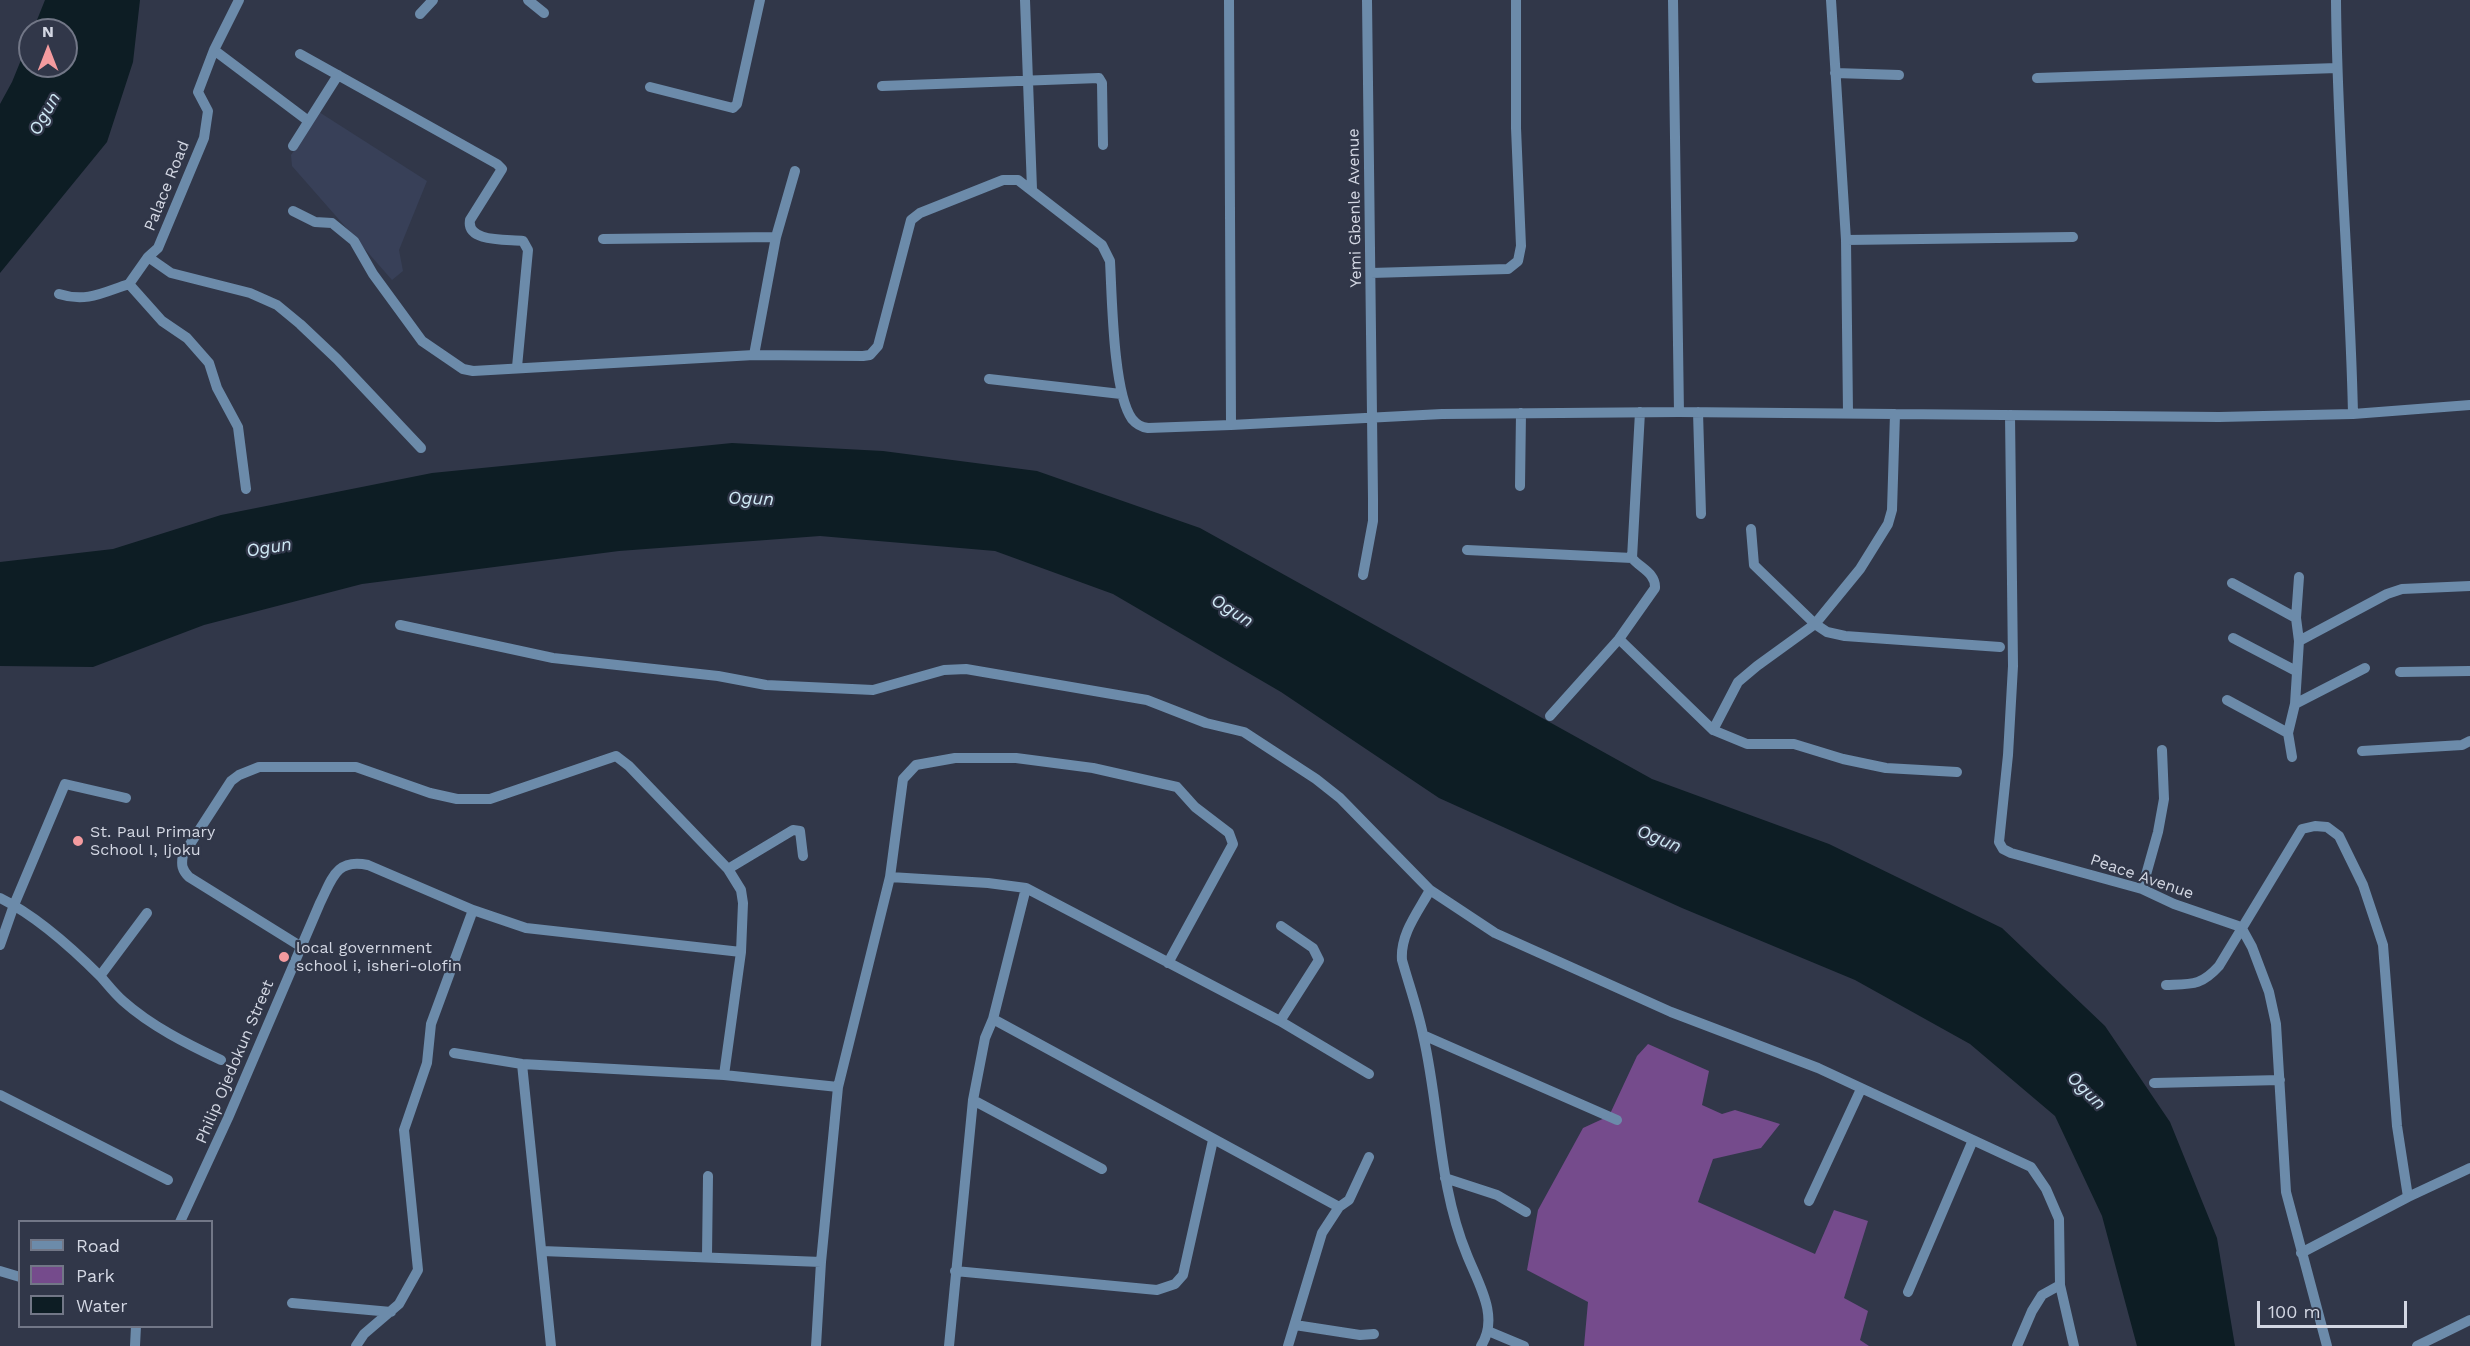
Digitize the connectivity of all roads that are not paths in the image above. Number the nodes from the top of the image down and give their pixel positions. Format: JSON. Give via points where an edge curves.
{"nodes":[{"id":1,"x":240,"y":0,"type":"edge"},
{"id":2,"x":433,"y":0,"type":"edge"},
{"id":3,"x":528,"y":0,"type":"edge"},
{"id":4,"x":760,"y":0,"type":"edge"},
{"id":5,"x":1025,"y":0,"type":"edge"},
{"id":6,"x":1229,"y":0,"type":"edge"},
{"id":7,"x":1367,"y":0,"type":"edge"},
{"id":8,"x":1516,"y":0,"type":"edge"},
{"id":9,"x":1673,"y":0,"type":"edge"},
{"id":10,"x":1831,"y":0,"type":"edge"},
{"id":11,"x":2336,"y":0,"type":"edge"},
{"id":12,"x":544,"y":13,"type":"dead end"},
{"id":13,"x":420,"y":14,"type":"dead end"},
{"id":14,"x":214,"y":50,"type":"junction"},
{"id":15,"x":300,"y":54,"type":"dead end"},
{"id":16,"x":2337,"y":68,"type":"junction"},
{"id":17,"x":1834,"y":73,"type":"junction"},
{"id":18,"x":338,"y":75,"type":"junction"},
{"id":19,"x":1899,"y":75,"type":"dead end"},
{"id":20,"x":2037,"y":78,"type":"dead end"},
{"id":21,"x":1029,"y":81,"type":"junction"},
{"id":22,"x":882,"y":86,"type":"dead end"},
{"id":23,"x":650,"y":87,"type":"dead end"},
{"id":24,"x":308,"y":120,"type":"junction"},
{"id":25,"x":1103,"y":145,"type":"dead end"},
{"id":26,"x":292,"y":146,"type":"dead end"},
{"id":27,"x":795,"y":171,"type":"dead end"},
{"id":28,"x":1032,"y":189,"type":"junction"},
{"id":29,"x":293,"y":211,"type":"dead end"},
{"id":30,"x":776,"y":237,"type":"junction"},
{"id":31,"x":2073,"y":237,"type":"dead end"},
{"id":32,"x":603,"y":238,"type":"dead end"},
{"id":33,"x":1846,"y":240,"type":"junction"},
{"id":34,"x":147,"y":256,"type":"junction"},
{"id":35,"x":1371,"y":273,"type":"junction"},
{"id":36,"x":129,"y":284,"type":"junction"},
{"id":37,"x":59,"y":294,"type":"dead end"},
{"id":38,"x":754,"y":355,"type":"junction"},
{"id":39,"x":517,"y":367,"type":"junction"},
{"id":40,"x":988,"y":379,"type":"dead end"},
{"id":41,"x":1121,"y":394,"type":"junction"},
{"id":42,"x":2470,"y":405,"type":"edge"},
{"id":43,"x":1641,"y":412,"type":"junction"},
{"id":44,"x":1679,"y":412,"type":"junction"},
{"id":45,"x":1698,"y":412,"type":"junction"},
{"id":46,"x":1521,"y":413,"type":"junction"},
{"id":47,"x":1848,"y":413,"type":"junction"},
{"id":48,"x":1895,"y":414,"type":"junction"},
{"id":49,"x":2353,"y":414,"type":"junction"},
{"id":50,"x":2010,"y":415,"type":"junction"},
{"id":51,"x":1371,"y":416,"type":"junction"},
{"id":52,"x":1231,"y":425,"type":"junction"},
{"id":53,"x":421,"y":448,"type":"dead end"},
{"id":54,"x":1520,"y":486,"type":"dead end"},
{"id":55,"x":246,"y":489,"type":"dead end"},
{"id":56,"x":1701,"y":514,"type":"dead end"},
{"id":57,"x":1751,"y":529,"type":"dead end"},
{"id":58,"x":1467,"y":550,"type":"dead end"},
{"id":59,"x":1632,"y":558,"type":"junction"},
{"id":60,"x":1363,"y":575,"type":"dead end"},
{"id":61,"x":2299,"y":577,"type":"dead end"},
{"id":62,"x":2232,"y":583,"type":"dead end"},
{"id":63,"x":2470,"y":586,"type":"edge"},
{"id":64,"x":2296,"y":618,"type":"junction"},
{"id":65,"x":1815,"y":624,"type":"junction"},
{"id":66,"x":400,"y":626,"type":"dead end"},
{"id":67,"x":2233,"y":638,"type":"dead end"},
{"id":68,"x":1619,"y":639,"type":"junction"},
{"id":69,"x":2299,"y":641,"type":"junction"},
{"id":70,"x":2000,"y":647,"type":"dead end"},
{"id":71,"x":2365,"y":669,"type":"dead end"},
{"id":72,"x":2296,"y":671,"type":"junction"},
{"id":73,"x":2470,"y":671,"type":"edge"},
{"id":74,"x":2400,"y":672,"type":"dead end"},
{"id":75,"x":2227,"y":700,"type":"dead end"},
{"id":76,"x":2295,"y":704,"type":"junction"},
{"id":77,"x":1550,"y":716,"type":"dead end"},
{"id":78,"x":1713,"y":730,"type":"junction"},
{"id":79,"x":2288,"y":733,"type":"junction"},
{"id":80,"x":2470,"y":741,"type":"edge"},
{"id":81,"x":2162,"y":750,"type":"dead end"},
{"id":82,"x":2362,"y":752,"type":"dead end"},
{"id":83,"x":2292,"y":757,"type":"dead end"},
{"id":84,"x":1957,"y":772,"type":"dead end"},
{"id":85,"x":126,"y":798,"type":"dead end"},
{"id":86,"x":803,"y":856,"type":"dead end"},
{"id":87,"x":728,"y":869,"type":"junction"},
{"id":88,"x":890,"y":877,"type":"junction"},
{"id":89,"x":1026,"y":888,"type":"junction"},
{"id":90,"x":2142,"y":889,"type":"junction"},
{"id":91,"x":1430,"y":890,"type":"junction"},
{"id":92,"x":0,"y":898,"type":"edge"},
{"id":93,"x":14,"y":905,"type":"junction"},
{"id":94,"x":473,"y":910,"type":"junction"},
{"id":95,"x":147,"y":913,"type":"dead end"},
{"id":96,"x":1281,"y":926,"type":"dead end"},
{"id":97,"x":2241,"y":927,"type":"junction"},
{"id":98,"x":0,"y":945,"type":"edge"},
{"id":99,"x":300,"y":946,"type":"junction"},
{"id":100,"x":741,"y":952,"type":"junction"},
{"id":101,"x":1168,"y":963,"type":"junction"},
{"id":102,"x":100,"y":976,"type":"junction"},
{"id":103,"x":2166,"y":985,"type":"dead end"},
{"id":104,"x":993,"y":1018,"type":"junction"},
{"id":105,"x":1280,"y":1021,"type":"junction"},
{"id":106,"x":1424,"y":1035,"type":"junction"},
{"id":107,"x":454,"y":1053,"type":"dead end"},
{"id":108,"x":221,"y":1060,"type":"dead end"},
{"id":109,"x":522,"y":1064,"type":"junction"},
{"id":110,"x":1369,"y":1074,"type":"dead end"},
{"id":111,"x":724,"y":1076,"type":"junction"},
{"id":112,"x":2280,"y":1080,"type":"junction"},
{"id":113,"x":2154,"y":1083,"type":"dead end"},
{"id":114,"x":838,"y":1087,"type":"junction"},
{"id":115,"x":1862,"y":1089,"type":"junction"},
{"id":116,"x":0,"y":1095,"type":"edge"},
{"id":117,"x":973,"y":1100,"type":"junction"},
{"id":118,"x":1617,"y":1120,"type":"dead end"},
{"id":119,"x":1213,"y":1140,"type":"junction"},
{"id":120,"x":1973,"y":1140,"type":"junction"},
{"id":121,"x":1369,"y":1157,"type":"dead end"},
{"id":122,"x":1102,"y":1168,"type":"dead end"},
{"id":123,"x":2470,"y":1168,"type":"edge"},
{"id":124,"x":708,"y":1176,"type":"dead end"},
{"id":125,"x":1445,"y":1178,"type":"junction"},
{"id":126,"x":168,"y":1180,"type":"dead end"},
{"id":127,"x":2408,"y":1197,"type":"junction"},
{"id":128,"x":1809,"y":1201,"type":"dead end"},
{"id":129,"x":1339,"y":1207,"type":"junction"},
{"id":130,"x":1526,"y":1212,"type":"dead end"},
{"id":131,"x":180,"y":1220,"type":"edge"},
{"id":132,"x":542,"y":1251,"type":"junction"},
{"id":133,"x":2301,"y":1253,"type":"junction"},
{"id":134,"x":707,"y":1256,"type":"junction"},
{"id":135,"x":821,"y":1262,"type":"junction"},
{"id":136,"x":0,"y":1272,"type":"edge"},
{"id":137,"x":955,"y":1272,"type":"junction"},
{"id":138,"x":18,"y":1276,"type":"edge"},
{"id":139,"x":2060,"y":1285,"type":"junction"},
{"id":140,"x":1908,"y":1292,"type":"dead end"},
{"id":141,"x":292,"y":1303,"type":"dead end"},
{"id":142,"x":391,"y":1312,"type":"junction"},
{"id":143,"x":2470,"y":1320,"type":"edge"},
{"id":144,"x":1295,"y":1325,"type":"junction"},
{"id":145,"x":136,"y":1328,"type":"edge"},
{"id":146,"x":1488,"y":1331,"type":"junction"},
{"id":147,"x":1374,"y":1334,"type":"dead end"},
{"id":148,"x":135,"y":1346,"type":"edge"},
{"id":149,"x":356,"y":1346,"type":"edge"},
{"id":150,"x":550,"y":1346,"type":"edge"},
{"id":151,"x":816,"y":1346,"type":"edge"},
{"id":152,"x":949,"y":1346,"type":"edge"},
{"id":153,"x":1288,"y":1346,"type":"edge"},
{"id":154,"x":1481,"y":1346,"type":"edge"},
{"id":155,"x":1524,"y":1346,"type":"edge"},
{"id":156,"x":2017,"y":1346,"type":"edge"},
{"id":157,"x":2074,"y":1346,"type":"edge"},
{"id":158,"x":2327,"y":1346,"type":"edge"},
{"id":159,"x":2417,"y":1346,"type":"edge"}],
"edges":[{"from":1,"to":14,"type":"street","name":"Palace Road"},
{"from":2,"to":13,"type":"street"},
{"from":3,"to":12,"type":"street"},
{"from":4,"to":23,"type":"street","via":[[733,108]]},
{"from":5,"to":21,"type":"street"},
{"from":6,"to":52,"type":"street"},
{"from":7,"to":35,"type":"street","name":"Yemi Gbenle Avenue"},
{"from":8,"to":35,"type":"street","via":[[1521,229],[1518,261],[1508,269]]},
{"from":9,"to":44,"type":"street"},
{"from":10,"to":17,"type":"street"},
{"from":11,"to":16,"type":"street"},
{"from":14,"to":24,"type":"street"},
{"from":14,"to":34,"type":"street","name":"Palace Road","via":[[198,92],[208,111],[204,138],[158,248]]},
{"from":15,"to":18,"type":"street"},
{"from":16,"to":20,"type":"street"},
{"from":16,"to":49,"type":"street"},
{"from":17,"to":19,"type":"street"},
{"from":17,"to":33,"type":"street"},
{"from":18,"to":24,"type":"street"},
{"from":18,"to":39,"type":"street","via":[[502,169],[468,227],[479,236],[526,244]]},
{"from":21,"to":22,"type":"street"},
{"from":21,"to":25,"type":"street","via":[[1101,79]]},
{"from":21,"to":28,"type":"street"},
{"from":24,"to":26,"type":"street"},
{"from":27,"to":30,"type":"street"},
{"from":28,"to":38,"type":"street","via":[[1018,180],[1003,180],[915,216],[908,227],[878,346],[870,355]]},
{"from":28,"to":41,"type":"street","via":[[1107,252]]},
{"from":29,"to":39,"type":"street","via":[[315,222],[332,224],[354,241],[422,341],[439,355],[473,371]]},
{"from":30,"to":32,"type":"street"},
{"from":30,"to":38,"type":"street"},
{"from":31,"to":33,"type":"street"},
{"from":33,"to":47,"type":"street"},
{"from":34,"to":36,"type":"street","name":"Palace Road"},
{"from":34,"to":53,"type":"street","via":[[171,273],[250,293],[277,305],[337,359]]},
{"from":35,"to":51,"type":"street","name":"Yemi Gbenle Avenue"},
{"from":36,"to":37,"type":"street","via":[[90,298],[72,299]]},
{"from":36,"to":55,"type":"street","via":[[162,321],[187,338],[209,363],[217,388],[238,427]]},
{"from":38,"to":39,"type":"street"},
{"from":40,"to":41,"type":"street"},
{"from":41,"to":52,"type":"street","via":[[1140,426]]},
{"from":42,"to":49,"type":"street"},
{"from":43,"to":44,"type":"street"},
{"from":43,"to":46,"type":"street"},
{"from":43,"to":59,"type":"street"},
{"from":44,"to":45,"type":"street"},
{"from":45,"to":47,"type":"street"},
{"from":45,"to":56,"type":"street"},
{"from":46,"to":51,"type":"street"},
{"from":46,"to":54,"type":"street"},
{"from":47,"to":48,"type":"street"},
{"from":48,"to":50,"type":"street"},
{"from":48,"to":65,"type":"street","via":[[1892,510],[1888,524],[1860,569]]},
{"from":49,"to":50,"type":"street"},
{"from":50,"to":90,"type":"street","name":"Peace Avenue","via":[[2013,666],[1999,842],[2011,853]]},
{"from":51,"to":52,"type":"street"},
{"from":51,"to":60,"type":"street","name":"Yemi Gbenle Avenue","via":[[1373,521]]},
{"from":57,"to":65,"type":"street","via":[[1754,565]]},
{"from":58,"to":59,"type":"street"},
{"from":59,"to":68,"type":"street","via":[[1652,575],[1656,584]]},
{"from":61,"to":64,"type":"street"},
{"from":62,"to":64,"type":"street"},
{"from":63,"to":69,"type":"street","via":[[2402,589]]},
{"from":64,"to":69,"type":"street"},
{"from":65,"to":70,"type":"street","via":[[1845,636]]},
{"from":65,"to":78,"type":"street","via":[[1738,682]]},
{"from":66,"to":91,"type":"street","via":[[553,658],[766,685],[873,690],[944,670],[966,669],[1147,700],[1206,723],[1244,732],[1316,779],[1341,798]]},
{"from":67,"to":72,"type":"street"},
{"from":68,"to":77,"type":"street"},
{"from":68,"to":78,"type":"street"},
{"from":69,"to":72,"type":"street"},
{"from":71,"to":76,"type":"street"},
{"from":72,"to":76,"type":"street"},
{"from":73,"to":74,"type":"street"},
{"from":75,"to":79,"type":"street"},
{"from":76,"to":79,"type":"street"},
{"from":78,"to":84,"type":"street","via":[[1747,744],[1794,744],[1886,768]]},
{"from":79,"to":83,"type":"street"},
{"from":80,"to":82,"type":"street","via":[[2462,745]]},
{"from":81,"to":90,"type":"street","via":[[2164,799]]},
{"from":85,"to":93,"type":"street","via":[[65,784]]},
{"from":86,"to":87,"type":"street","via":[[802,835],[793,830]]},
{"from":87,"to":99,"type":"street","via":[[616,756],[490,799],[474,800],[430,793],[356,767],[249,770],[231,781],[183,855],[183,872]]},
{"from":87,"to":100,"type":"street","via":[[742,897]]},
{"from":88,"to":89,"type":"street"},
{"from":88,"to":101,"type":"street","via":[[903,779],[916,765],[955,758],[1016,758],[1093,768],[1177,787],[1195,807],[1229,833],[1233,844]]},
{"from":88,"to":114,"type":"street"},
{"from":89,"to":101,"type":"street"},
{"from":89,"to":104,"type":"street"},
{"from":90,"to":97,"type":"street","name":"Peace Avenue"},
{"from":91,"to":106,"type":"street","via":[[1401,948]]},
{"from":91,"to":115,"type":"street","via":[[1495,933],[1671,1012],[1818,1068]]},
{"from":92,"to":93,"type":"street"},
{"from":93,"to":98,"type":"street"},
{"from":93,"to":102,"type":"street","via":[[54,934]]},
{"from":94,"to":99,"type":"street","name":"Philip Ojedokun Street","via":[[368,865],[350,864],[336,872]]},
{"from":94,"to":100,"type":"street","name":"Philip Ojedokun Street","via":[[553,933]]},
{"from":94,"to":142,"type":"street","via":[[431,1024],[427,1063],[404,1130],[418,1270]]},
{"from":95,"to":102,"type":"street"},
{"from":96,"to":105,"type":"street","via":[[1313,948],[1319,960]]},
{"from":97,"to":103,"type":"street","via":[[2209,978]]},
{"from":97,"to":112,"type":"street","via":[[2269,992]]},
{"from":97,"to":127,"type":"street","via":[[2302,829],[2326,827],[2339,836],[2363,885],[2383,945],[2397,1126]]},
{"from":99,"to":131,"type":"street","name":"Philip Ojedokun Street"},
{"from":100,"to":111,"type":"street"},
{"from":101,"to":105,"type":"street"},
{"from":102,"to":108,"type":"street","via":[[146,1019]]},
{"from":104,"to":117,"type":"street","via":[[985,1038]]},
{"from":104,"to":119,"type":"street"},
{"from":105,"to":110,"type":"street"},
{"from":106,"to":118,"type":"street"},
{"from":106,"to":125,"type":"street"},
{"from":107,"to":109,"type":"street"},
{"from":109,"to":111,"type":"street"},
{"from":109,"to":132,"type":"street"},
{"from":111,"to":114,"type":"street"},
{"from":112,"to":113,"type":"street"},
{"from":112,"to":133,"type":"street","via":[[2284,1172]]},
{"from":114,"to":135,"type":"street"},
{"from":115,"to":120,"type":"street"},
{"from":115,"to":128,"type":"street"},
{"from":116,"to":126,"type":"street"},
{"from":117,"to":122,"type":"street"},
{"from":117,"to":137,"type":"street"},
{"from":119,"to":129,"type":"street"},
{"from":119,"to":137,"type":"street","via":[[1183,1275],[1175,1284],[1157,1290]]},
{"from":120,"to":139,"type":"street","via":[[2031,1167],[2046,1189],[2060,1219]]},
{"from":120,"to":140,"type":"street"},
{"from":121,"to":129,"type":"street","via":[[1349,1200]]},
{"from":123,"to":127,"type":"street"},
{"from":124,"to":134,"type":"street"},
{"from":125,"to":130,"type":"street","via":[[1497,1196]]},
{"from":125,"to":146,"type":"street","via":[[1463,1247],[1488,1308]]},
{"from":127,"to":133,"type":"street"},
{"from":129,"to":144,"type":"street","via":[[1322,1233]]},
{"from":132,"to":134,"type":"street"},
{"from":132,"to":150,"type":"street"},
{"from":133,"to":158,"type":"street"},
{"from":134,"to":135,"type":"street"},
{"from":135,"to":151,"type":"street"},
{"from":136,"to":138,"type":"street"},
{"from":137,"to":152,"type":"street"},
{"from":139,"to":156,"type":"street","via":[[2042,1295]]},
{"from":139,"to":157,"type":"street"},
{"from":141,"to":142,"type":"street"},
{"from":142,"to":149,"type":"street","via":[[364,1334]]},
{"from":143,"to":159,"type":"street"},
{"from":144,"to":147,"type":"street"},
{"from":144,"to":153,"type":"street"},
{"from":145,"to":148,"type":"street"},
{"from":146,"to":154,"type":"street"},
{"from":146,"to":155,"type":"street"}]}
